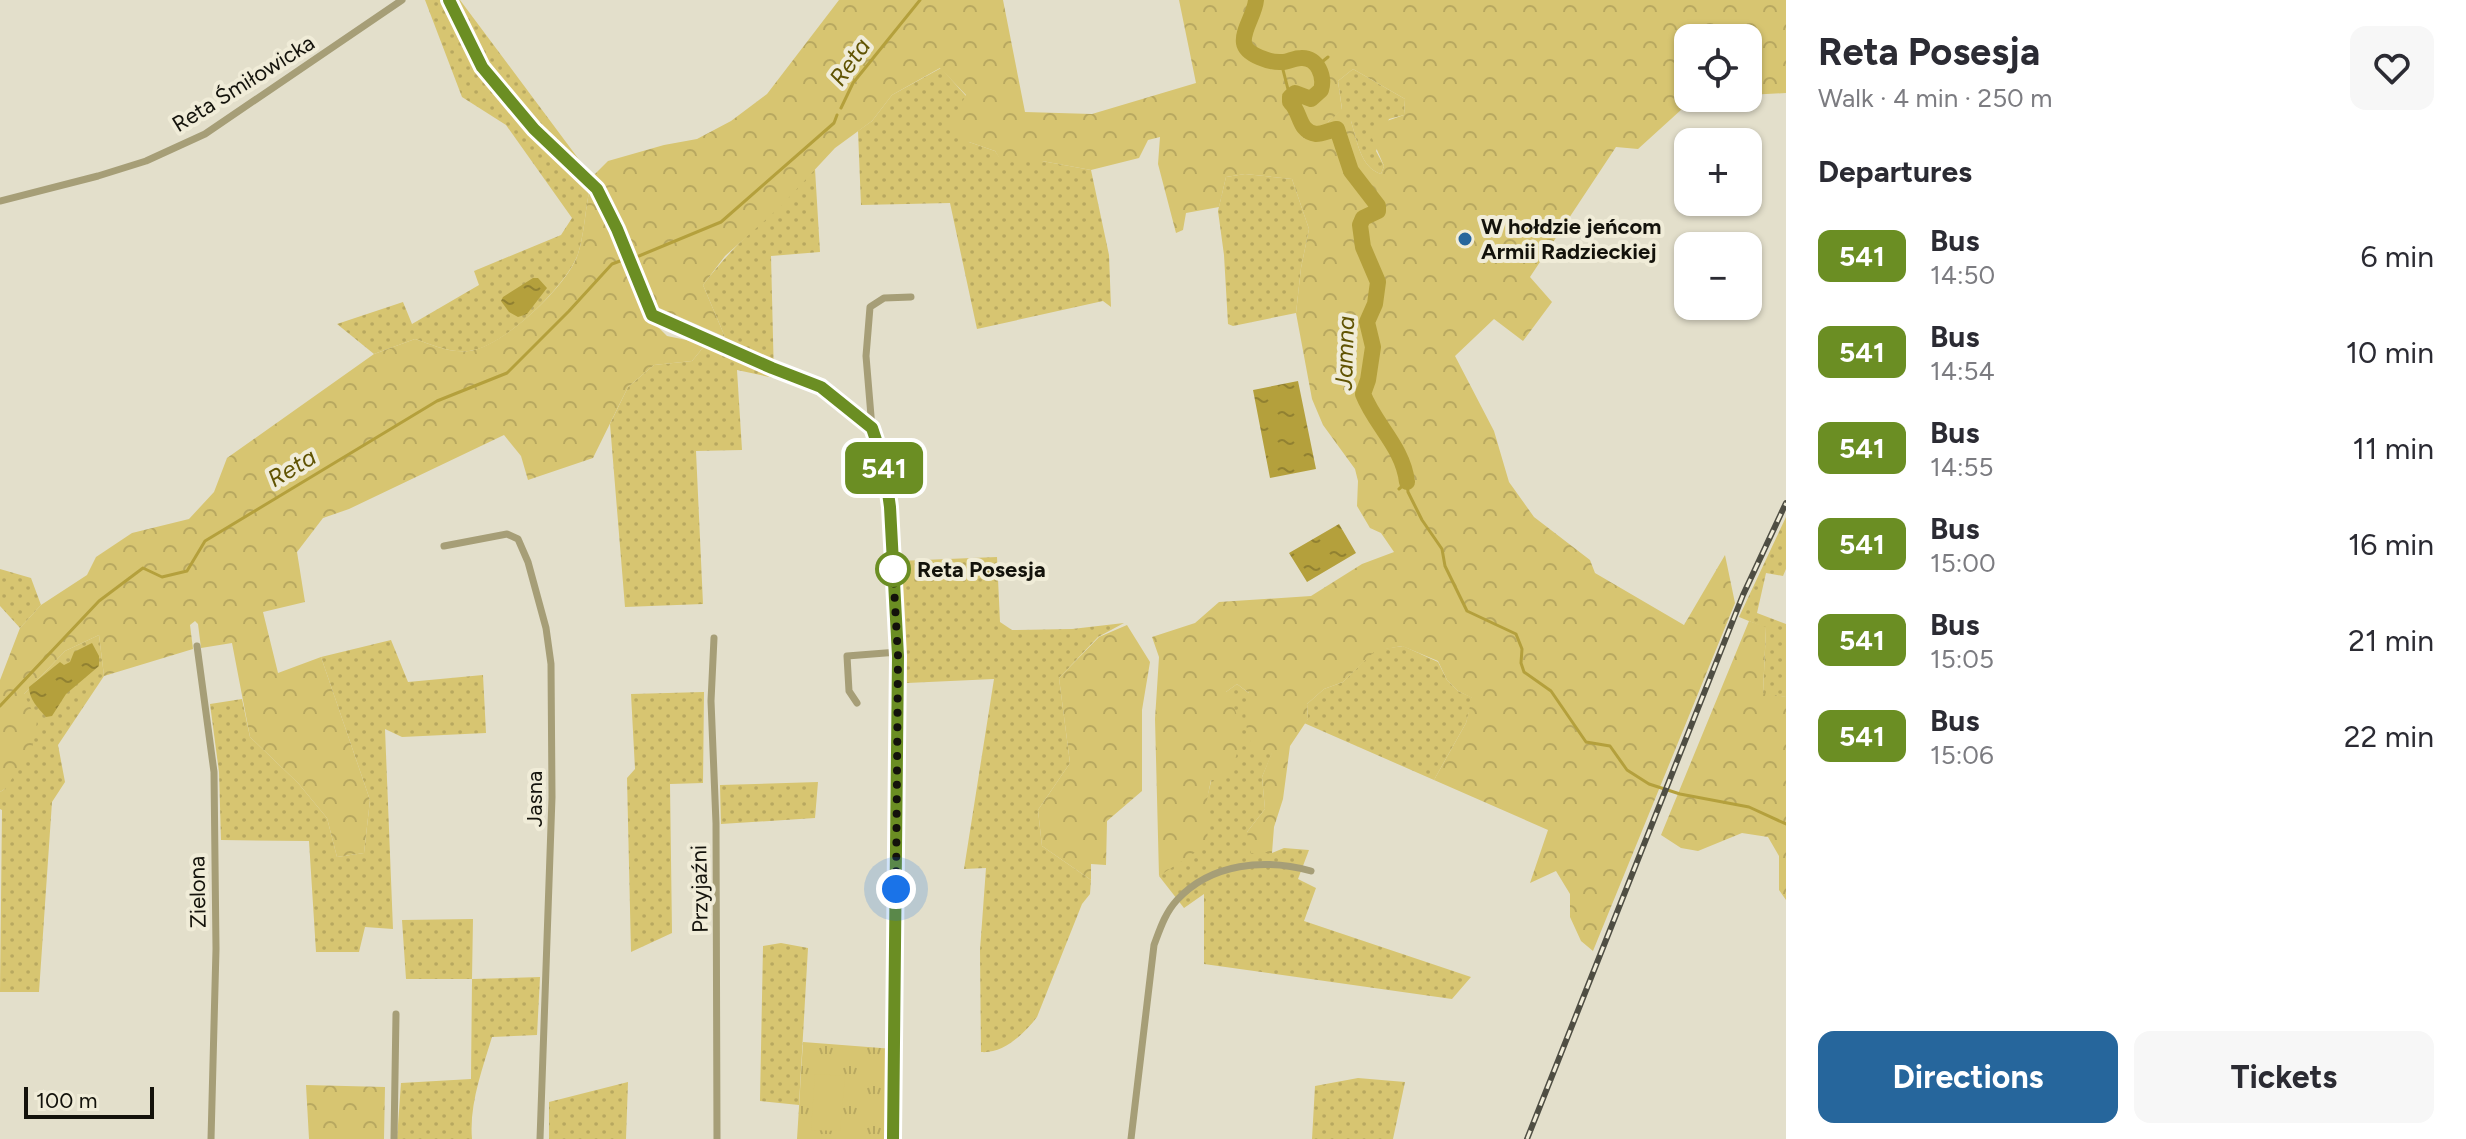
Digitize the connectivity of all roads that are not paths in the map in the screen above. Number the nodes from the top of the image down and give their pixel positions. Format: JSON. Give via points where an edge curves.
{"nodes":[{"id":1,"x":402,"y":0,"type":"edge"},
{"id":2,"x":448,"y":0,"type":"edge"},
{"id":3,"x":0,"y":201,"type":"edge"},
{"id":4,"x":911,"y":297,"type":"dead end"},
{"id":5,"x":872,"y":428,"type":"junction"},
{"id":6,"x":444,"y":546,"type":"dead end"},
{"id":7,"x":714,"y":638,"type":"dead end"},
{"id":8,"x":197,"y":646,"type":"dead end"},
{"id":9,"x":898,"y":652,"type":"junction"},
{"id":10,"x":857,"y":703,"type":"dead end"},
{"id":11,"x":1311,"y":871,"type":"dead end"},
{"id":12,"x":396,"y":1014,"type":"dead end"},
{"id":13,"x":211,"y":1139,"type":"edge"},
{"id":14,"x":394,"y":1139,"type":"edge"},
{"id":15,"x":540,"y":1139,"type":"edge"},
{"id":16,"x":717,"y":1139,"type":"edge"},
{"id":17,"x":893,"y":1139,"type":"edge"},
{"id":18,"x":1131,"y":1139,"type":"edge"}],
"edges":[{"from":1,"to":3,"type":"street","name":"Reta Śmiłowicka","via":[[205,134],[146,161]]},
{"from":2,"to":5,"type":"street","via":[[482,67],[534,129],[597,189],[652,315],[821,387]]},
{"from":4,"to":5,"type":"street","via":[[884,298],[870,307],[866,356]]},
{"from":5,"to":9,"type":"street","via":[[890,507]]},
{"from":6,"to":15,"type":"street","name":"Jasna","via":[[507,534],[518,539],[550,649],[552,811]]},
{"from":7,"to":16,"type":"street","name":"Przyjaźni"},
{"from":8,"to":13,"type":"street","name":"Zielona","via":[[214,772]]},
{"from":9,"to":10,"type":"street","via":[[847,656],[849,691]]},
{"from":9,"to":17,"type":"street"},
{"from":11,"to":18,"type":"street","via":[[1261,865],[1217,872],[1176,901],[1152,957]]},
{"from":12,"to":14,"type":"street"}]}
